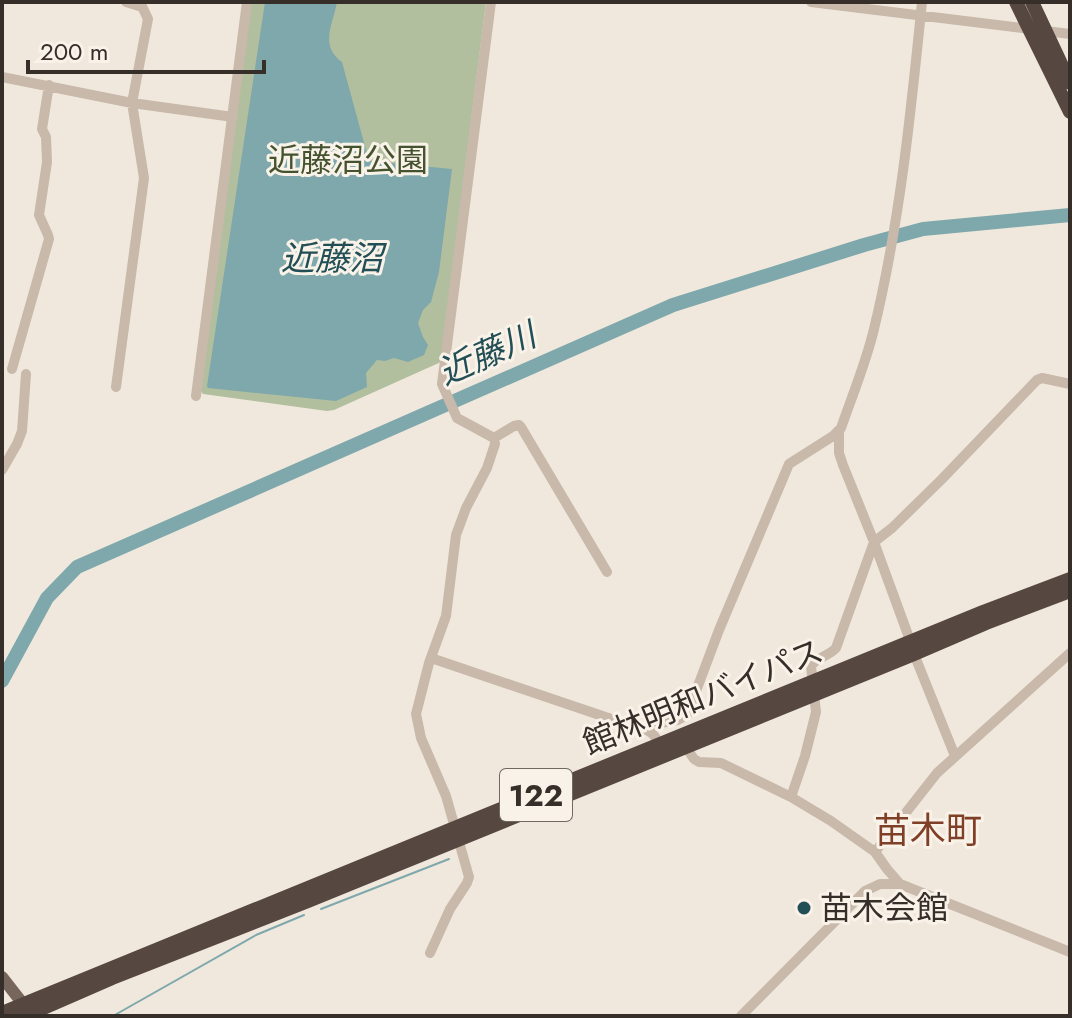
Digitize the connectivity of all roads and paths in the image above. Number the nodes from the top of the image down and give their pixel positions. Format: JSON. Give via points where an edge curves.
{"nodes":[{"id":1,"x":126,"y":2,"type":"edge"},
{"id":2,"x":247,"y":2,"type":"edge"},
{"id":3,"x":491,"y":2,"type":"edge"},
{"id":4,"x":811,"y":2,"type":"edge"},
{"id":5,"x":922,"y":2,"type":"edge"},
{"id":6,"x":1016,"y":2,"type":"edge"},
{"id":7,"x":1032,"y":2,"type":"edge"},
{"id":8,"x":141,"y":4,"type":"edge"},
{"id":9,"x":921,"y":17,"type":"junction"},
{"id":10,"x":1029,"y":30,"type":"junction"},
{"id":11,"x":1046,"y":31,"type":"junction"},
{"id":12,"x":1070,"y":34,"type":"edge"},
{"id":13,"x":2,"y":77,"type":"edge"},
{"id":14,"x":1070,"y":83,"type":"edge"},
{"id":15,"x":49,"y":85,"type":"junction"},
{"id":16,"x":132,"y":103,"type":"junction"},
{"id":17,"x":1070,"y":112,"type":"edge"},
{"id":18,"x":233,"y":117,"type":"junction"},
{"id":19,"x":12,"y":369,"type":"dead end"},
{"id":20,"x":26,"y":374,"type":"dead end"},
{"id":21,"x":1070,"y":384,"type":"edge"},
{"id":22,"x":116,"y":387,"type":"dead end"},
{"id":23,"x":196,"y":396,"type":"dead end"},
{"id":24,"x":839,"y":432,"type":"junction"},
{"id":25,"x":494,"y":438,"type":"junction"},
{"id":26,"x":2,"y":470,"type":"edge"},
{"id":27,"x":874,"y":542,"type":"junction"},
{"id":28,"x":607,"y":572,"type":"dead end"},
{"id":29,"x":1070,"y":579,"type":"edge"},
{"id":30,"x":1070,"y":591,"type":"edge"},
{"id":31,"x":912,"y":649,"type":"junction"},
{"id":32,"x":1070,"y":653,"type":"edge"},
{"id":33,"x":431,"y":658,"type":"junction"},
{"id":34,"x":813,"y":688,"type":"junction"},
{"id":35,"x":649,"y":730,"type":"junction"},
{"id":36,"x":660,"y":745,"type":"junction"},
{"id":37,"x":685,"y":746,"type":"junction"},
{"id":38,"x":955,"y":756,"type":"junction"},
{"id":39,"x":791,"y":797,"type":"junction"},
{"id":40,"x":456,"y":833,"type":"junction"},
{"id":41,"x":875,"y":852,"type":"junction"},
{"id":42,"x":887,"y":869,"type":"junction"},
{"id":43,"x":900,"y":884,"type":"junction"},
{"id":44,"x":874,"y":885,"type":"junction"},
{"id":45,"x":1070,"y":952,"type":"edge"},
{"id":46,"x":430,"y":953,"type":"dead end"},
{"id":47,"x":2,"y":977,"type":"edge"},
{"id":48,"x":28,"y":1012,"type":"edge"},
{"id":49,"x":2,"y":1013,"type":"edge"},
{"id":50,"x":741,"y":1016,"type":"edge"},
{"id":51,"x":749,"y":1016,"type":"edge"}],
"edges":[{"from":1,"to":8,"type":"street"},
{"from":2,"to":18,"type":"street"},
{"from":3,"to":25,"type":"street","via":[[443,388],[457,418]]},
{"from":4,"to":9,"type":"street"},
{"from":5,"to":9,"type":"street"},
{"from":6,"to":10,"type":"highway"},
{"from":7,"to":11,"type":"highway"},
{"from":8,"to":16,"type":"street","via":[[148,19]]},
{"from":9,"to":10,"type":"street"},
{"from":9,"to":24,"type":"street","via":[[890,252],[873,332]]},
{"from":10,"to":11,"type":"street"},
{"from":10,"to":17,"type":"highway"},
{"from":11,"to":12,"type":"street"},
{"from":11,"to":14,"type":"highway"},
{"from":13,"to":15,"type":"street"},
{"from":15,"to":16,"type":"street"},
{"from":15,"to":19,"type":"street","via":[[39,215],[49,239]]},
{"from":16,"to":18,"type":"street"},
{"from":16,"to":22,"type":"street","via":[[144,178]]},
{"from":18,"to":23,"type":"street"},
{"from":20,"to":26,"type":"street","via":[[22,431]]},
{"from":21,"to":27,"type":"street","via":[[1037,380]]},
{"from":24,"to":27,"type":"street","via":[[840,458]]},
{"from":24,"to":35,"type":"street","via":[[789,464],[687,715]]},
{"from":25,"to":28,"type":"street","via":[[521,427]]},
{"from":25,"to":33,"type":"street","via":[[487,468],[456,535],[446,616]]},
{"from":27,"to":31,"type":"street"},
{"from":27,"to":34,"type":"street","via":[[838,643],[813,662]]},
{"from":29,"to":31,"type":"highway","name":"館林明和バイパス","number":"122","via":[[983,612]]},
{"from":30,"to":31,"type":"highway","name":"館林明和バイパス","number":"122"},
{"from":31,"to":34,"type":"highway","name":"館林明和バイパス","number":"122"},
{"from":31,"to":38,"type":"street"},
{"from":32,"to":38,"type":"street"},
{"from":33,"to":35,"type":"street"},
{"from":33,"to":40,"type":"street","via":[[416,714]]},
{"from":34,"to":36,"type":"highway","name":"館林明和バイパス","number":"122"},
{"from":34,"to":37,"type":"highway","name":"館林明和バイパス","number":"122"},
{"from":34,"to":39,"type":"street","via":[[816,712]]},
{"from":35,"to":36,"type":"street"},
{"from":36,"to":40,"type":"highway","name":"館林明和バイパス","number":"122"},
{"from":37,"to":39,"type":"street","via":[[699,762],[721,763]]},
{"from":37,"to":40,"type":"highway","name":"館林明和バイパス","number":"122"},
{"from":38,"to":41,"type":"street"},
{"from":39,"to":41,"type":"street"},
{"from":40,"to":46,"type":"street","via":[[469,877]]},
{"from":40,"to":48,"type":"highway","name":"館林明和バイパス","number":"122"},
{"from":41,"to":42,"type":"street"},
{"from":42,"to":43,"type":"street"},
{"from":42,"to":44,"type":"street"},
{"from":43,"to":44,"type":"street"},
{"from":43,"to":45,"type":"street"},
{"from":44,"to":50,"type":"street"},
{"from":47,"to":48,"type":"main road"},
{"from":48,"to":49,"type":"highway","name":"館林明和バイパス","number":"122"},
{"from":50,"to":51,"type":"street"}]}
